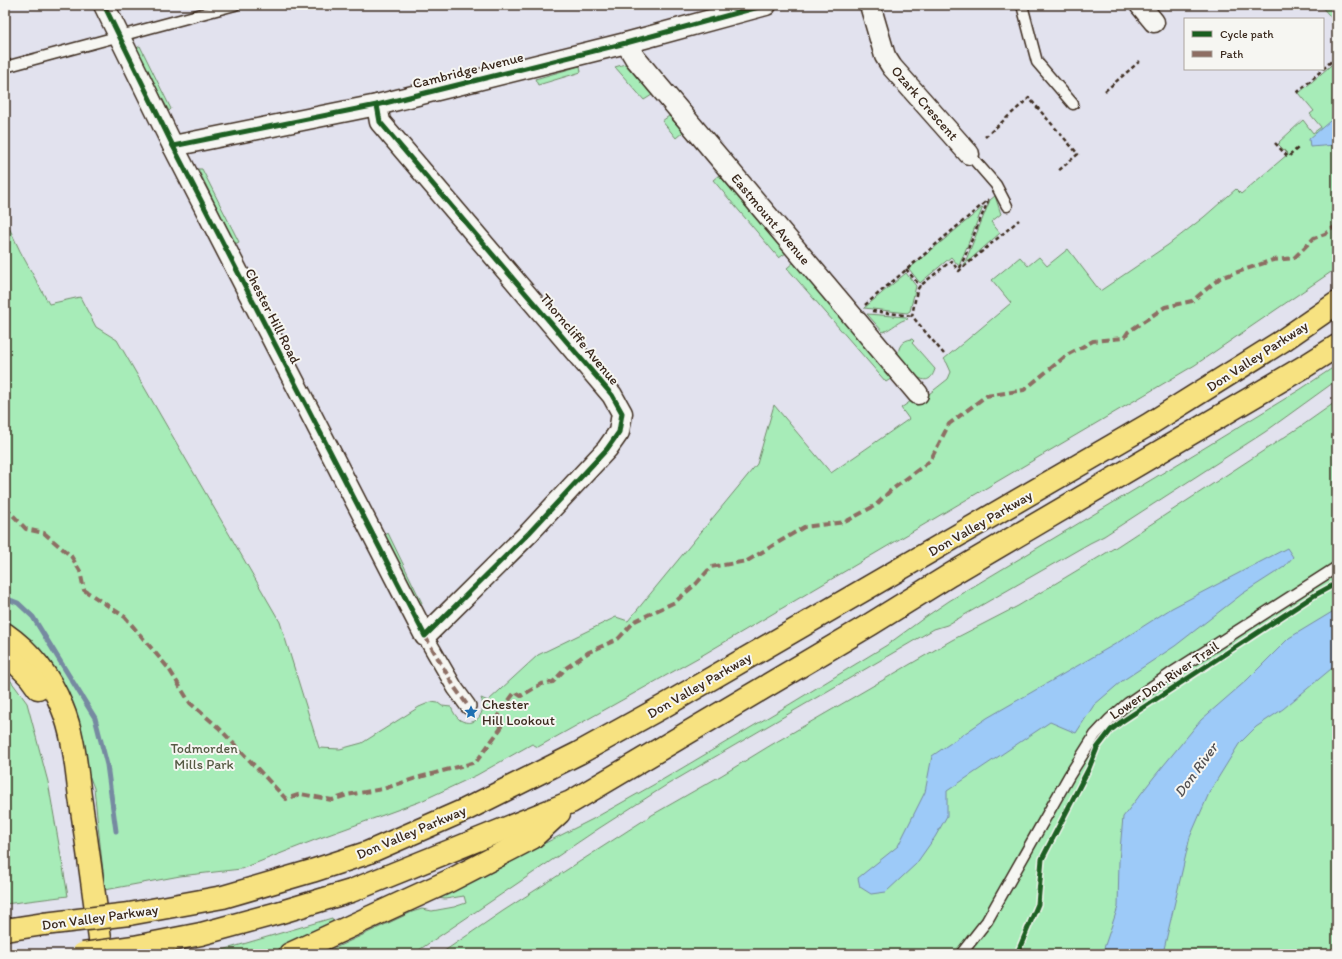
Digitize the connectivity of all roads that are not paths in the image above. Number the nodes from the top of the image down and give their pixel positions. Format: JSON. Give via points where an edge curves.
{"nodes":[{"id":1,"x":104,"y":5,"type":"edge"},
{"id":2,"x":235,"y":5,"type":"edge"},
{"id":3,"x":766,"y":5,"type":"edge"},
{"id":4,"x":870,"y":5,"type":"edge"},
{"id":5,"x":1022,"y":5,"type":"edge"},
{"id":6,"x":1140,"y":5,"type":"edge"},
{"id":7,"x":1154,"y":22,"type":"dead end"},
{"id":8,"x":119,"y":36,"type":"junction"},
{"id":9,"x":626,"y":43,"type":"junction"},
{"id":10,"x":5,"y":67,"type":"edge"},
{"id":11,"x":1074,"y":104,"type":"dead end"},
{"id":12,"x":377,"y":105,"type":"junction"},
{"id":13,"x":173,"y":146,"type":"junction"},
{"id":14,"x":969,"y":154,"type":"joint"},
{"id":15,"x":1007,"y":206,"type":"dead end"},
{"id":16,"x":1337,"y":303,"type":"edge"},
{"id":17,"x":1337,"y":346,"type":"edge"},
{"id":18,"x":918,"y":394,"type":"dead end"},
{"id":19,"x":1337,"y":567,"type":"edge"},
{"id":20,"x":5,"y":634,"type":"edge"},
{"id":21,"x":425,"y":636,"type":"junction"},
{"id":22,"x":5,"y":652,"type":"edge"},
{"id":23,"x":468,"y":706,"type":"dead end"},
{"id":24,"x":571,"y":802,"type":"junction"},
{"id":25,"x":5,"y":930,"type":"edge"},
{"id":26,"x":83,"y":954,"type":"edge"},
{"id":27,"x":88,"y":954,"type":"edge"},
{"id":28,"x":102,"y":954,"type":"edge"},
{"id":29,"x":290,"y":954,"type":"edge"},
{"id":30,"x":961,"y":954,"type":"edge"}],
"edges":[{"from":1,"to":8,"type":"street","name":"Chester Hill Road"},
{"from":2,"to":8,"type":"lane"},
{"from":3,"to":9,"type":"street","name":"Cambridge Avenue"},
{"from":4,"to":14,"type":"street","name":"Ozark Crescent","via":[[885,56],[892,67]]},
{"from":5,"to":11,"type":"lane","via":[[1038,62]]},
{"from":6,"to":7,"type":"street"},
{"from":8,"to":10,"type":"lane"},
{"from":8,"to":13,"type":"street","name":"Chester Hill Road"},
{"from":9,"to":12,"type":"street","name":"Cambridge Avenue"},
{"from":9,"to":18,"type":"street","name":"Eastmount Avenue","via":[[639,62]]},
{"from":12,"to":13,"type":"street","name":"Cambridge Avenue"},
{"from":12,"to":21,"type":"street","name":"Thorncliffe Avenue","via":[[380,122],[612,395],[622,413],[619,432],[607,449],[529,533]]},
{"from":13,"to":21,"type":"street","name":"Chester Hill Road"},
{"from":14,"to":15,"type":"lane","via":[[998,190]]},
{"from":16,"to":25,"type":"highway","name":"Don Valley Parkway","bridge":true,"via":[[1282,341],[1148,425],[671,702],[579,753],[465,810],[367,853],[223,897],[129,914]]},
{"from":17,"to":24,"type":"highway","name":"Don Valley Parkway"},
{"from":19,"to":30,"type":"lane","via":[[1170,674],[1110,719],[1095,735],[1069,776],[987,921]]},
{"from":20,"to":28,"type":"highway","via":[[29,653],[41,669],[64,713],[73,748]]},
{"from":21,"to":23,"type":"street","name":"Chester Hill Road"},
{"from":22,"to":27,"type":"highway","via":[[37,687],[53,723]]},
{"from":24,"to":26,"type":"highway","name":"Don Valley Parkway","bridge":true,"via":[[351,891],[209,932],[134,948]]},
{"from":24,"to":29,"type":"highway","via":[[532,838],[450,881]]}]}
